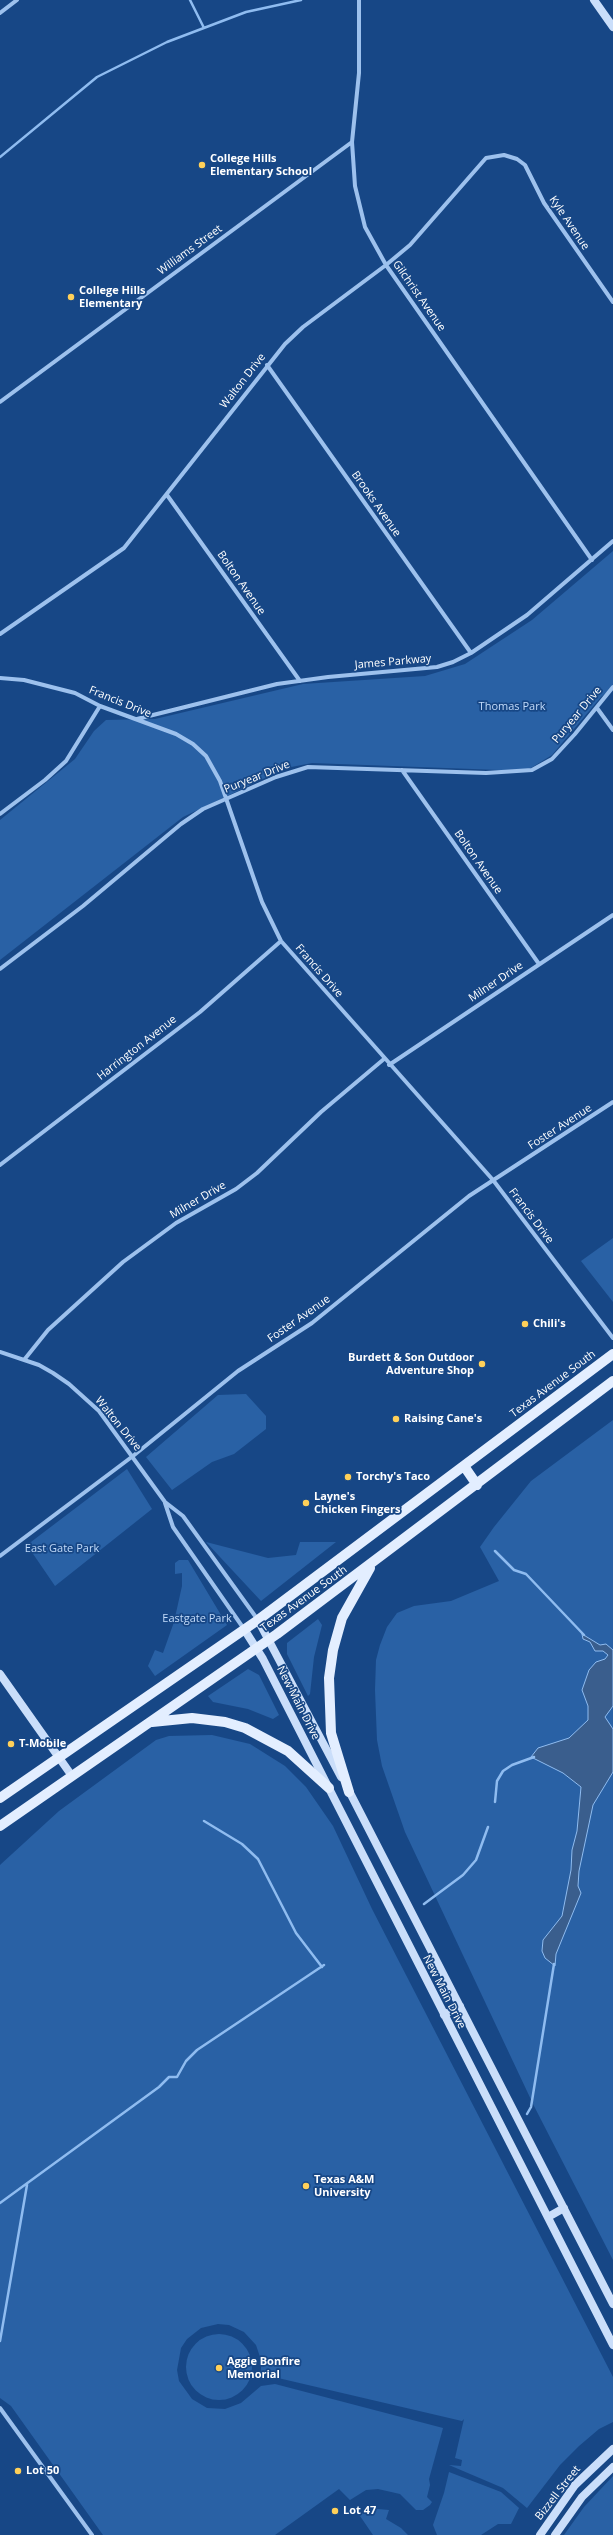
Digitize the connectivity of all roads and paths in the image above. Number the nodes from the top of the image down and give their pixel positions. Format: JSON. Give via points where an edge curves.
{"nodes":[{"id":1,"x":17,"y":0,"type":"edge"},
{"id":2,"x":359,"y":0,"type":"edge"},
{"id":3,"x":594,"y":0,"type":"edge"},
{"id":4,"x":0,"y":13,"type":"edge"},
{"id":5,"x":613,"y":26,"type":"edge"},
{"id":6,"x":352,"y":142,"type":"junction"},
{"id":7,"x":511,"y":156,"type":"joint"},
{"id":8,"x":386,"y":265,"type":"junction"},
{"id":9,"x":613,"y":302,"type":"edge"},
{"id":10,"x":267,"y":366,"type":"junction"},
{"id":11,"x":0,"y":402,"type":"edge"},
{"id":12,"x":167,"y":495,"type":"junction"},
{"id":13,"x":613,"y":541,"type":"edge"},
{"id":14,"x":592,"y":560,"type":"junction"},
{"id":15,"x":0,"y":634,"type":"edge"},
{"id":16,"x":471,"y":653,"type":"junction"},
{"id":17,"x":0,"y":678,"type":"edge"},
{"id":18,"x":300,"y":681,"type":"junction"},
{"id":19,"x":613,"y":687,"type":"edge"},
{"id":20,"x":100,"y":706,"type":"junction"},
{"id":21,"x":597,"y":708,"type":"junction"},
{"id":22,"x":137,"y":719,"type":"junction"},
{"id":23,"x":613,"y":730,"type":"edge"},
{"id":24,"x":402,"y":770,"type":"junction"},
{"id":25,"x":226,"y":799,"type":"junction"},
{"id":26,"x":0,"y":814,"type":"edge"},
{"id":27,"x":613,"y":915,"type":"edge"},
{"id":28,"x":281,"y":940,"type":"junction"},
{"id":29,"x":539,"y":964,"type":"junction"},
{"id":30,"x":0,"y":969,"type":"edge"},
{"id":31,"x":384,"y":1059,"type":"junction"},
{"id":32,"x":389,"y":1065,"type":"junction"},
{"id":33,"x":613,"y":1102,"type":"edge"},
{"id":34,"x":0,"y":1165,"type":"edge"},
{"id":35,"x":493,"y":1180,"type":"junction"},
{"id":36,"x":613,"y":1338,"type":"edge"},
{"id":37,"x":0,"y":1352,"type":"edge"},
{"id":38,"x":613,"y":1354,"type":"edge"},
{"id":39,"x":24,"y":1360,"type":"junction"},
{"id":40,"x":613,"y":1381,"type":"edge"},
{"id":41,"x":133,"y":1456,"type":"junction"},
{"id":42,"x":464,"y":1466,"type":"junction"},
{"id":43,"x":476,"y":1485,"type":"junction"},
{"id":44,"x":165,"y":1502,"type":"junction"},
{"id":45,"x":0,"y":1556,"type":"edge"},
{"id":46,"x":372,"y":1564,"type":"junction"},
{"id":47,"x":258,"y":1620,"type":"junction"},
{"id":48,"x":244,"y":1629,"type":"junction"},
{"id":49,"x":268,"y":1640,"type":"junction"},
{"id":50,"x":257,"y":1648,"type":"junction"},
{"id":51,"x":0,"y":1674,"type":"edge"},
{"id":52,"x":150,"y":1722,"type":"junction"},
{"id":53,"x":59,"y":1757,"type":"junction"},
{"id":54,"x":72,"y":1776,"type":"junction"},
{"id":55,"x":328,"y":1788,"type":"junction"},
{"id":56,"x":349,"y":1792,"type":"junction"},
{"id":57,"x":0,"y":1798,"type":"edge"},
{"id":58,"x":0,"y":1826,"type":"edge"},
{"id":59,"x":460,"y":2006,"type":"junction"},
{"id":60,"x":444,"y":2015,"type":"junction"},
{"id":61,"x":564,"y":2208,"type":"junction"},
{"id":62,"x":548,"y":2217,"type":"junction"},
{"id":63,"x":613,"y":2304,"type":"edge"},
{"id":64,"x":613,"y":2345,"type":"edge"},
{"id":65,"x":0,"y":2408,"type":"edge"},
{"id":66,"x":613,"y":2449,"type":"edge"},
{"id":67,"x":613,"y":2467,"type":"edge"},
{"id":68,"x":92,"y":2535,"type":"edge"},
{"id":69,"x":540,"y":2535,"type":"edge"},
{"id":70,"x":555,"y":2535,"type":"edge"}],
"edges":[{"from":1,"to":4,"type":"street"},
{"from":2,"to":6,"type":"street","name":"Gilchrist Avenue","via":[[359,73]]},
{"from":3,"to":5,"type":"street"},
{"from":6,"to":8,"type":"street","name":"Gilchrist Avenue","via":[[355,186],[361,216]]},
{"from":6,"to":11,"type":"street","name":"Williams Street"},
{"from":7,"to":8,"type":"street","name":"Walton Drive","via":[[491,156],[481,163],[416,239]]},
{"from":7,"to":9,"type":"street","name":"Kyle Avenue","via":[[525,165],[544,203]]},
{"from":8,"to":10,"type":"street","name":"Walton Drive","via":[[303,327]]},
{"from":8,"to":14,"type":"street","name":"Gilchrist Avenue"},
{"from":10,"to":12,"type":"street","name":"Walton Drive"},
{"from":10,"to":16,"type":"street","name":"Brooks Avenue"},
{"from":12,"to":15,"type":"street","name":"Walton Drive","via":[[124,548]]},
{"from":12,"to":18,"type":"street","name":"Bolton Avenue"},
{"from":13,"to":14,"type":"street","name":"James Parkway"},
{"from":14,"to":16,"type":"street","name":"James Parkway","via":[[526,615]]},
{"from":16,"to":18,"type":"street","name":"James Parkway","via":[[437,667]]},
{"from":17,"to":20,"type":"street","name":"Francis Drive","via":[[24,680],[65,690]]},
{"from":18,"to":22,"type":"street","name":"James Parkway","via":[[277,684]]},
{"from":19,"to":21,"type":"street","name":"Puryear Drive"},
{"from":20,"to":22,"type":"street","name":"Francis Drive"},
{"from":20,"to":26,"type":"street","via":[[66,761]]},
{"from":21,"to":23,"type":"street"},
{"from":21,"to":24,"type":"street","name":"Puryear Drive","via":[[552,759],[532,770],[486,773]]},
{"from":22,"to":25,"type":"street","name":"Francis Drive","via":[[176,734],[200,750],[210,762]]},
{"from":24,"to":25,"type":"street","name":"Puryear Drive","via":[[308,767],[276,777]]},
{"from":24,"to":29,"type":"street","name":"Bolton Avenue"},
{"from":25,"to":28,"type":"street","name":"Francis Drive","via":[[262,902]]},
{"from":25,"to":30,"type":"street","name":"Puryear Drive","via":[[203,809],[181,824],[83,906]]},
{"from":27,"to":29,"type":"street","name":"Milner Drive"},
{"from":28,"to":31,"type":"street","name":"Francis Drive"},
{"from":28,"to":34,"type":"street","name":"Harrington Avenue","via":[[200,1012]]},
{"from":29,"to":32,"type":"street","name":"Milner Drive"},
{"from":31,"to":32,"type":"street","name":"Francis Drive"},
{"from":31,"to":39,"type":"street","name":"Milner Drive","via":[[321,1112],[257,1173],[236,1189],[176,1223],[123,1262],[48,1330]]},
{"from":32,"to":35,"type":"street","name":"Francis Drive"},
{"from":33,"to":35,"type":"street","name":"Foster Avenue"},
{"from":35,"to":36,"type":"street","name":"Francis Drive"},
{"from":35,"to":41,"type":"street","name":"Foster Avenue","via":[[441,1217],[312,1323],[238,1371]]},
{"from":37,"to":39,"type":"street","name":"Walton Drive"},
{"from":38,"to":42,"type":"main road","name":"Texas Avenue South"},
{"from":39,"to":41,"type":"street","name":"Walton Drive","via":[[53,1373],[84,1396],[99,1411]]},
{"from":40,"to":43,"type":"main road","name":"Texas Avenue South"},
{"from":41,"to":44,"type":"street","name":"Walton Drive"},
{"from":41,"to":45,"type":"street","name":"Foster Avenue"},
{"from":42,"to":43,"type":"main road"},
{"from":42,"to":47,"type":"main road","name":"Texas Avenue South"},
{"from":43,"to":46,"type":"main road","name":"Texas Avenue South"},
{"from":44,"to":47,"type":"street","name":"Walton Drive","via":[[183,1516]]},
{"from":44,"to":48,"type":"street","name":"Walton Drive","via":[[173,1527]]},
{"from":46,"to":49,"type":"main road","name":"Texas Avenue South"},
{"from":46,"to":56,"type":"main road","via":[[342,1618],[333,1650],[329,1678],[331,1734]]},
{"from":47,"to":48,"type":"main road","name":"Texas Avenue South"},
{"from":47,"to":49,"type":"street","name":"New Main Drive"},
{"from":48,"to":50,"type":"street","name":"New Main Drive"},
{"from":48,"to":53,"type":"main road","name":"Texas Avenue South"},
{"from":49,"to":50,"type":"main road","name":"Texas Avenue South"},
{"from":49,"to":56,"type":"street","name":"New Main Drive"},
{"from":50,"to":52,"type":"main road","name":"Texas Avenue South"},
{"from":50,"to":55,"type":"street","name":"New Main Drive"},
{"from":51,"to":53,"type":"street"},
{"from":52,"to":54,"type":"main road","name":"Texas Avenue South"},
{"from":52,"to":55,"type":"main road","via":[[192,1718],[225,1722],[246,1728],[288,1751]]},
{"from":53,"to":54,"type":"street"},
{"from":53,"to":57,"type":"main road","name":"Texas Avenue South"},
{"from":54,"to":58,"type":"main road","name":"Texas Avenue South"},
{"from":55,"to":60,"type":"street","name":"New Main Drive"},
{"from":56,"to":59,"type":"street","name":"New Main Drive"},
{"from":59,"to":60,"type":"street"},
{"from":59,"to":61,"type":"street","name":"New Main Drive"},
{"from":60,"to":62,"type":"street","name":"New Main Drive"},
{"from":61,"to":62,"type":"street"},
{"from":61,"to":63,"type":"street","name":"New Main Drive"},
{"from":62,"to":64,"type":"street","name":"New Main Drive"},
{"from":65,"to":68,"type":"street"},
{"from":66,"to":69,"type":"street","name":"Bizzell Street","via":[[575,2485]]},
{"from":67,"to":70,"type":"street","name":"Bizzell Street","via":[[582,2497]]}]}
